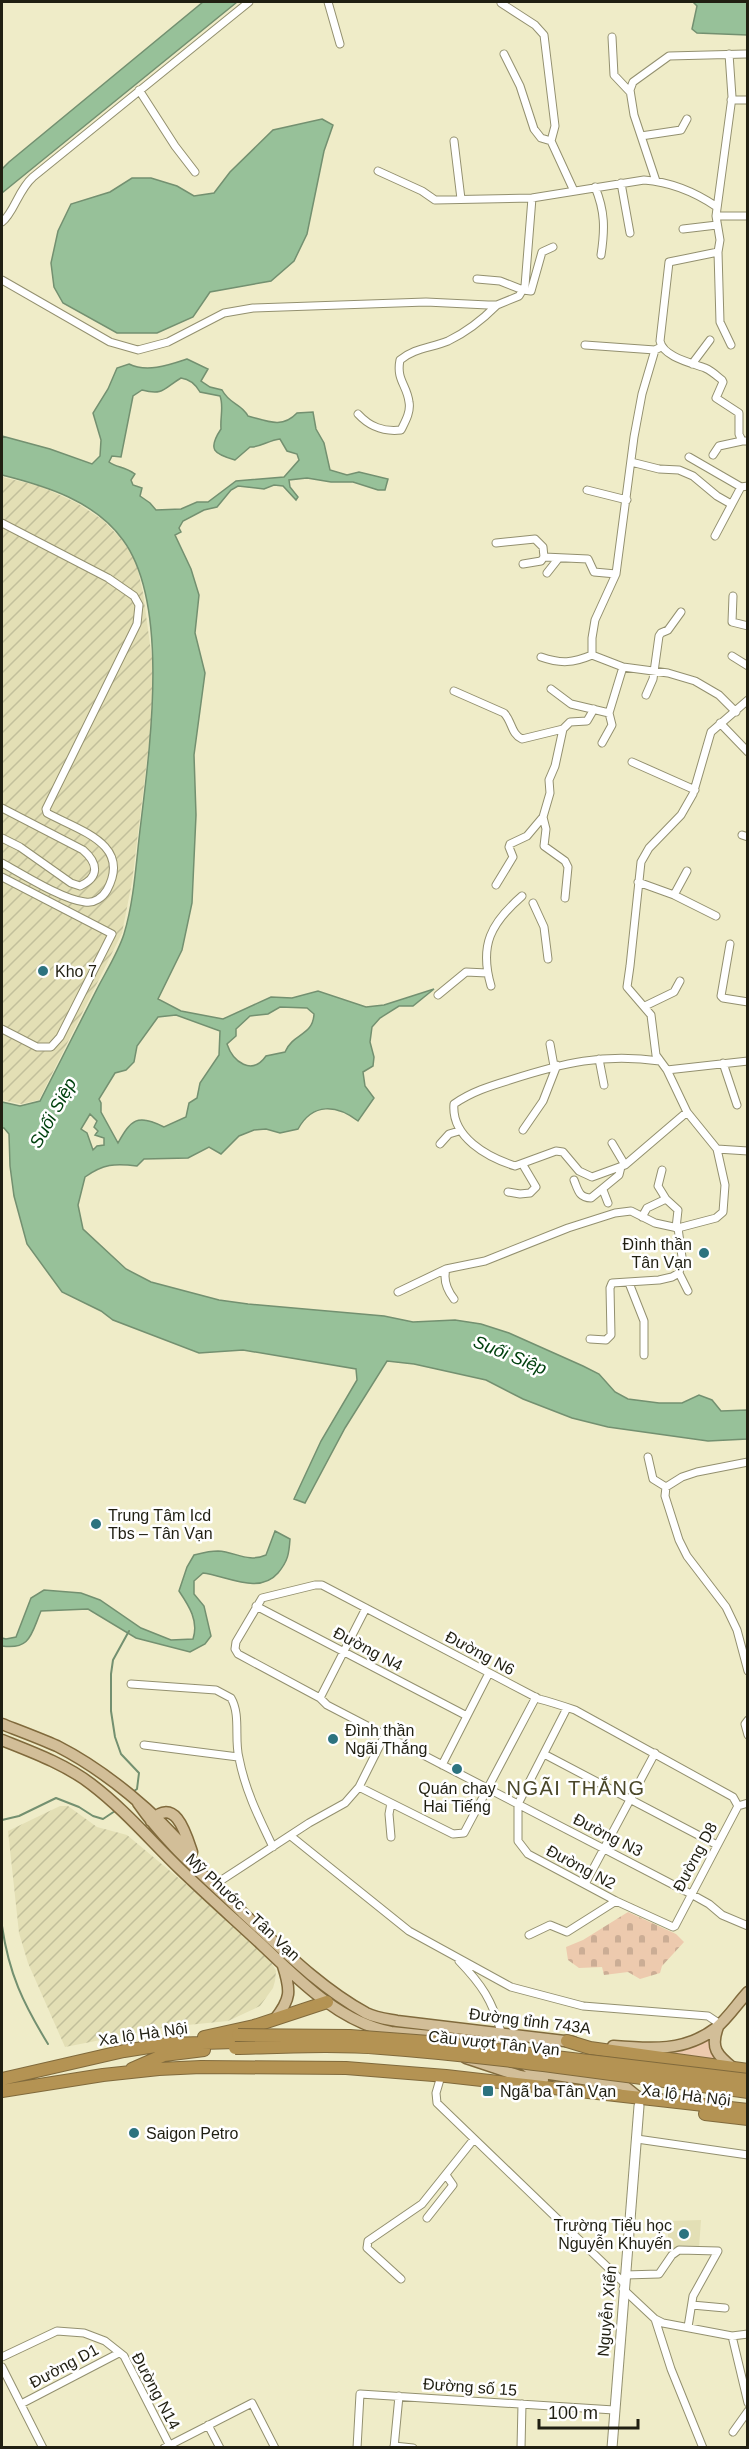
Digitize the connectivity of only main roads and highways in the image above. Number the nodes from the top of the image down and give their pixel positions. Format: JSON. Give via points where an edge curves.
{"nodes":[{"id":1,"x":2,"y":1724,"type":"edge"},
{"id":2,"x":2,"y":1740,"type":"edge"},
{"id":3,"x":150,"y":1823,"type":"junction"},
{"id":4,"x":194,"y":1863,"type":"junction"},
{"id":5,"x":283,"y":1966,"type":"junction"},
{"id":6,"x":747,"y":1992,"type":"edge"},
{"id":7,"x":339,"y":1996,"type":"joint"},
{"id":8,"x":327,"y":2001,"type":"junction"},
{"id":9,"x":275,"y":2019,"type":"junction"},
{"id":10,"x":719,"y":2025,"type":"junction"},
{"id":11,"x":399,"y":2033,"type":"junction"},
{"id":12,"x":567,"y":2041,"type":"junction"},
{"id":13,"x":236,"y":2042,"type":"junction"},
{"id":14,"x":168,"y":2044,"type":"junction"},
{"id":15,"x":69,"y":2064,"type":"junction"},
{"id":16,"x":733,"y":2068,"type":"junction"},
{"id":17,"x":159,"y":2069,"type":"junction"},
{"id":18,"x":747,"y":2070,"type":"edge"},
{"id":19,"x":129,"y":2071,"type":"junction"},
{"id":20,"x":2,"y":2073,"type":"edge"},
{"id":21,"x":103,"y":2075,"type":"junction"},
{"id":22,"x":570,"y":2078,"type":"junction"},
{"id":23,"x":2,"y":2079,"type":"edge"},
{"id":24,"x":747,"y":2080,"type":"edge"},
{"id":25,"x":32,"y":2085,"type":"junction"},
{"id":26,"x":747,"y":2086,"type":"edge"},
{"id":27,"x":2,"y":2091,"type":"edge"},
{"id":28,"x":747,"y":2092,"type":"edge"},
{"id":29,"x":2,"y":2097,"type":"edge"},
{"id":30,"x":639,"y":2102,"type":"junction"},
{"id":31,"x":747,"y":2110,"type":"edge"},
{"id":32,"x":747,"y":2119,"type":"edge"},
{"id":33,"x":612,"y":2448,"type":"edge"}],
"edges":[{"from":1,"to":3,"type":"main road","name":"Mỹ Phước - Tân Vạn","via":[[57,1746],[99,1772],[138,1803]]},
{"from":2,"to":3,"type":"main road","name":"Mỹ Phước - Tân Vạn","via":[[62,1766],[124,1812]]},
{"from":3,"to":4,"type":"main road","name":"Mỹ Phước - Tân Vạn"},
{"from":3,"to":4,"type":"main road","name":"Mỹ Phước - Tân Vạn","via":[[169,1812],[177,1817]]},
{"from":3,"to":5,"type":"main road","name":"Mỹ Phước - Tân Vạn","via":[[180,1869]]},
{"from":4,"to":7,"type":"main road","name":"Mỹ Phước - Tân Vạn","via":[[274,1942]]},
{"from":5,"to":8,"type":"main road","name":"Mỹ Phước - Tân Vạn"},
{"from":5,"to":9,"type":"main road","via":[[289,1983],[287,2004]]},
{"from":6,"to":10,"type":"main road","name":"Đường tỉnh 743A"},
{"from":7,"to":12,"type":"main road","name":"Đường tỉnh 743A","via":[[379,2018]]},
{"from":8,"to":9,"type":"highway"},
{"from":8,"to":11,"type":"main road","name":"Đường tỉnh 743A","via":[[365,2025]]},
{"from":9,"to":14,"type":"highway"},
{"from":10,"to":12,"type":"main road","name":"Đường tỉnh 743A","via":[[694,2041],[667,2049]]},
{"from":10,"to":16,"type":"main road","via":[[715,2048]]},
{"from":11,"to":22,"type":"main road","via":[[428,2040],[470,2061],[520,2076],[555,2082]]},
{"from":11,"to":22,"type":"main road","name":"Đường tỉnh 743A","via":[[498,2043],[536,2072]]},
{"from":12,"to":16,"type":"highway","name":"Xa lộ Hà Nội","via":[[590,2048]]},
{"from":13,"to":14,"type":"highway","name":"Xa lộ Hà Nội"},
{"from":13,"to":19,"type":"highway","name":"Xa lộ Hà Nội","via":[[164,2055]]},
{"from":13,"to":24,"type":"highway","name":"Cầu vượt Tân Vạn","bridge":true,"via":[[350,2036],[419,2041]]},
{"from":13,"to":26,"type":"highway","name":"Cầu vượt Tân Vạn","bridge":true,"via":[[347,2041],[454,2049]]},
{"from":13,"to":28,"type":"highway","name":"Cầu vượt Tân Vạn","bridge":true,"via":[[382,2048],[548,2064]]},
{"from":14,"to":15,"type":"highway","name":"Xa lộ Hà Nội"},
{"from":15,"to":20,"type":"highway","name":"Xa lộ Hà Nội","via":[[64,2061]]},
{"from":15,"to":23,"type":"highway","name":"Xa lộ Hà Nội"},
{"from":16,"to":18,"type":"highway","name":"Xa lộ Hà Nội"},
{"from":17,"to":19,"type":"highway","name":"Xa lộ Hà Nội"},
{"from":17,"to":21,"type":"highway","name":"Xa lộ Hà Nội","via":[[148,2077],[115,2080]]},
{"from":17,"to":30,"type":"highway","name":"Xa lộ Hà Nội","via":[[271,2068],[280,2072],[429,2081],[441,2076]]},
{"from":19,"to":21,"type":"highway","name":"Xa lộ Hà Nội"},
{"from":21,"to":25,"type":"highway","name":"Xa lộ Hà Nội"},
{"from":22,"to":30,"type":"main road","name":"Đường tỉnh 743A","via":[[623,2085]]},
{"from":25,"to":27,"type":"highway","name":"Xa lộ Hà Nội"},
{"from":25,"to":29,"type":"highway","name":"Xa lộ Hà Nội","via":[[26,2092]]},
{"from":30,"to":31,"type":"highway","name":"Xa lộ Hà Nội"},
{"from":30,"to":32,"type":"highway","name":"Xa lộ Hà Nội"},
{"from":30,"to":33,"type":"main road","name":"Nguyễn Xiển"}]}
